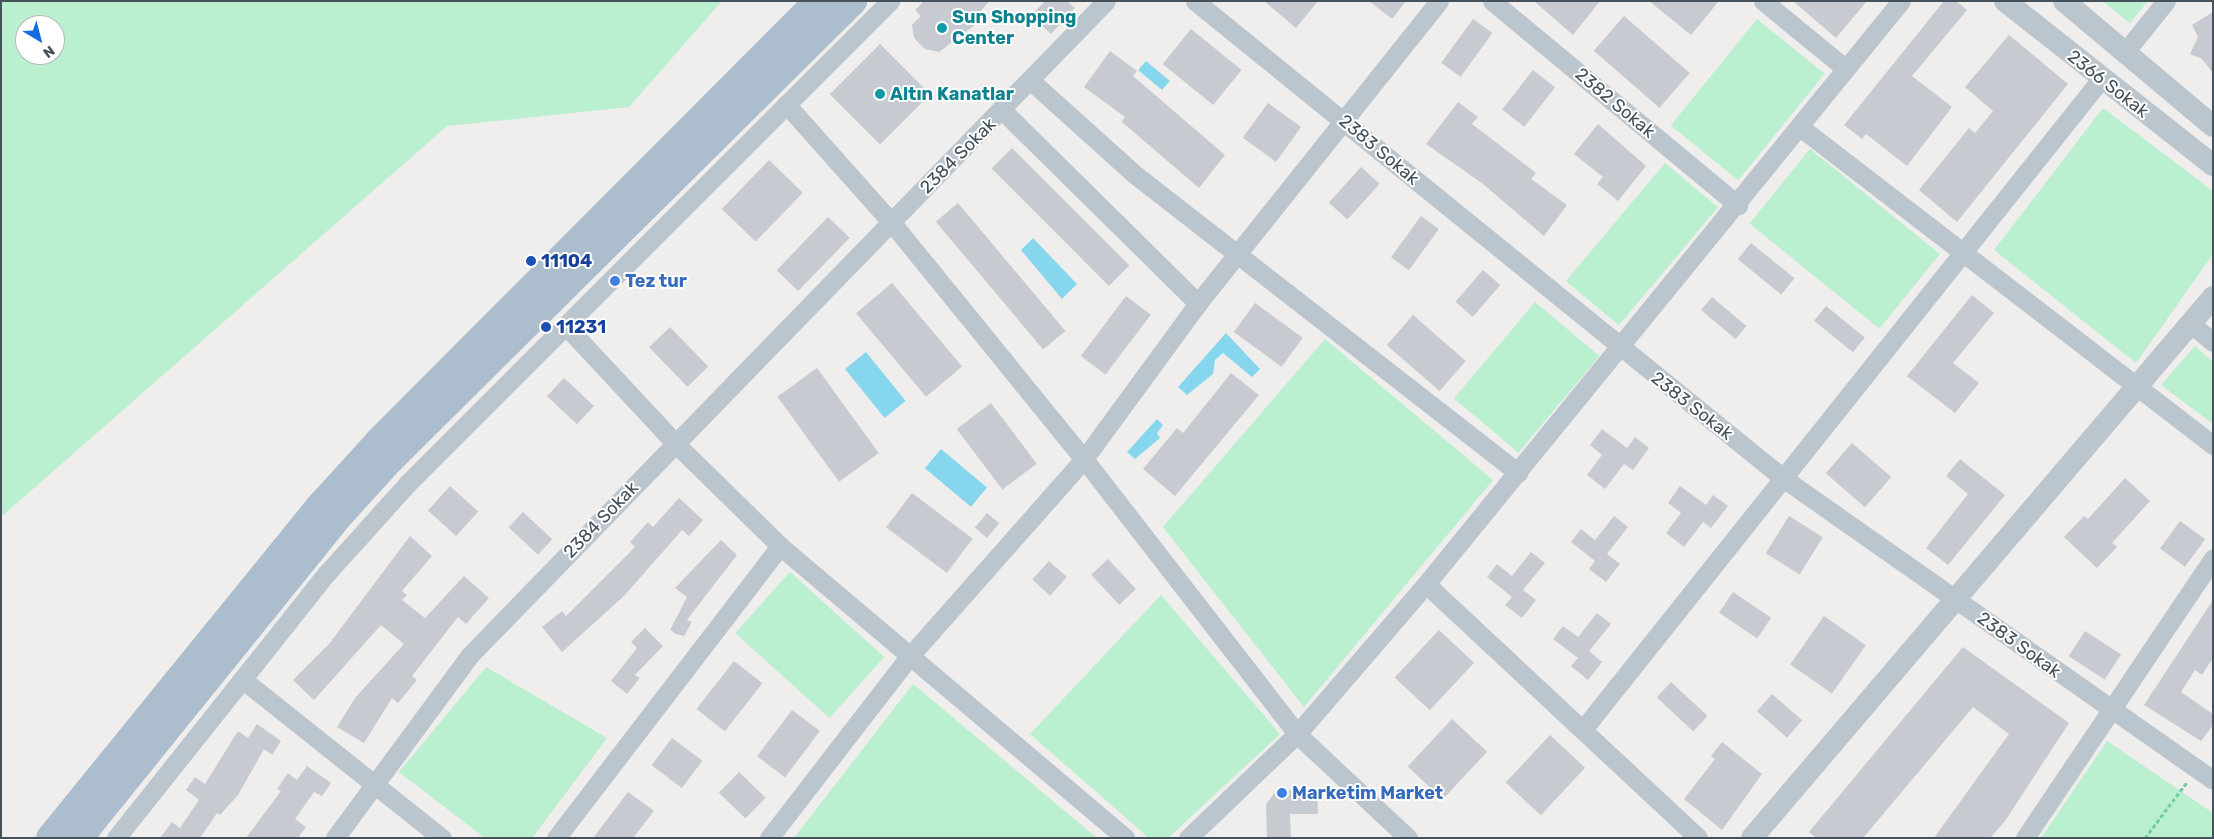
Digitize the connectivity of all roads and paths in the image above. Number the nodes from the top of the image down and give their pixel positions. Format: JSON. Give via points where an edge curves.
{"nodes":[{"id":1,"x":818,"y":1,"type":"edge"},
{"id":2,"x":853,"y":1,"type":"edge"},
{"id":3,"x":890,"y":1,"type":"edge"},
{"id":4,"x":1106,"y":1,"type":"edge"},
{"id":5,"x":1195,"y":1,"type":"edge"},
{"id":6,"x":1439,"y":1,"type":"edge"},
{"id":7,"x":1492,"y":1,"type":"edge"},
{"id":8,"x":1763,"y":1,"type":"edge"},
{"id":9,"x":1900,"y":1,"type":"edge"},
{"id":10,"x":2005,"y":1,"type":"edge"},
{"id":11,"x":2064,"y":1,"type":"edge"},
{"id":12,"x":2166,"y":1,"type":"edge"},
{"id":13,"x":2125,"y":52,"type":"junction"},
{"id":14,"x":1846,"y":69,"type":"junction"},
{"id":15,"x":2101,"y":79,"type":"junction"},
{"id":16,"x":1031,"y":81,"type":"junction"},
{"id":17,"x":786,"y":104,"type":"junction"},
{"id":18,"x":1003,"y":111,"type":"junction"},
{"id":19,"x":1342,"y":120,"type":"junction"},
{"id":20,"x":2213,"y":126,"type":"edge"},
{"id":21,"x":1800,"y":127,"type":"junction"},
{"id":22,"x":2213,"y":165,"type":"edge"},
{"id":23,"x":1738,"y":204,"type":"junction"},
{"id":24,"x":892,"y":223,"type":"junction"},
{"id":25,"x":1963,"y":252,"type":"junction"},
{"id":26,"x":1236,"y":255,"type":"junction"},
{"id":27,"x":2213,"y":297,"type":"edge"},
{"id":28,"x":1198,"y":303,"type":"junction"},
{"id":29,"x":2189,"y":322,"type":"junction"},
{"id":30,"x":566,"y":326,"type":"junction"},
{"id":31,"x":2213,"y":342,"type":"edge"},
{"id":32,"x":1620,"y":350,"type":"junction"},
{"id":33,"x":2136,"y":386,"type":"junction"},
{"id":34,"x":676,"y":444,"type":"junction"},
{"id":35,"x":2213,"y":445,"type":"edge"},
{"id":36,"x":1084,"y":459,"type":"junction"},
{"id":37,"x":1518,"y":473,"type":"junction"},
{"id":38,"x":1783,"y":478,"type":"junction"},
{"id":39,"x":780,"y":546,"type":"junction"},
{"id":40,"x":2213,"y":558,"type":"edge"},
{"id":41,"x":1426,"y":584,"type":"junction"},
{"id":42,"x":1958,"y":600,"type":"junction"},
{"id":43,"x":908,"y":658,"type":"junction"},
{"id":44,"x":242,"y":679,"type":"junction"},
{"id":45,"x":2109,"y":711,"type":"junction"},
{"id":46,"x":1584,"y":728,"type":"junction"},
{"id":47,"x":1297,"y":734,"type":"junction"},
{"id":48,"x":2196,"y":770,"type":"junction"},
{"id":49,"x":2213,"y":780,"type":"edge"},
{"id":50,"x":376,"y":785,"type":"junction"},
{"id":51,"x":50,"y":838,"type":"edge"},
{"id":52,"x":79,"y":838,"type":"edge"},
{"id":53,"x":116,"y":838,"type":"edge"},
{"id":54,"x":335,"y":838,"type":"edge"},
{"id":55,"x":442,"y":838,"type":"edge"},
{"id":56,"x":556,"y":838,"type":"edge"},
{"id":57,"x":769,"y":838,"type":"edge"},
{"id":58,"x":1125,"y":838,"type":"edge"},
{"id":59,"x":1188,"y":838,"type":"edge"},
{"id":60,"x":1408,"y":838,"type":"edge"},
{"id":61,"x":1698,"y":838,"type":"edge"},
{"id":62,"x":1752,"y":838,"type":"edge"},
{"id":63,"x":2025,"y":838,"type":"edge"},
{"id":64,"x":2145,"y":838,"type":"edge"}],
"edges":[{"from":1,"to":51,"type":"main road","via":[[379,441],[321,505]]},
{"from":2,"to":52,"type":"main road","via":[[384,466],[338,517]]},
{"from":3,"to":17,"type":"street"},
{"from":4,"to":16,"type":"street","name":"2384 Sokak"},
{"from":5,"to":19,"type":"street","name":"2383 Sokak"},
{"from":6,"to":19,"type":"street"},
{"from":7,"to":23,"type":"street","name":"2382 Sokak"},
{"from":8,"to":14,"type":"street"},
{"from":9,"to":14,"type":"street"},
{"from":10,"to":15,"type":"street","name":"2366 Sokak"},
{"from":11,"to":13,"type":"street","name":"2366 Sokak"},
{"from":12,"to":13,"type":"street"},
{"from":13,"to":20,"type":"street","name":"2366 Sokak"},
{"from":14,"to":21,"type":"street"},
{"from":15,"to":22,"type":"street","name":"2366 Sokak"},
{"from":15,"to":25,"type":"street"},
{"from":16,"to":18,"type":"street","name":"2384 Sokak"},
{"from":16,"to":26,"type":"street","via":[[1133,173]]},
{"from":17,"to":24,"type":"street"},
{"from":17,"to":30,"type":"street"},
{"from":18,"to":24,"type":"street","name":"2384 Sokak"},
{"from":18,"to":28,"type":"street"},
{"from":19,"to":26,"type":"street"},
{"from":19,"to":32,"type":"street","name":"2383 Sokak"},
{"from":21,"to":23,"type":"street"},
{"from":21,"to":25,"type":"street"},
{"from":23,"to":32,"type":"street"},
{"from":24,"to":34,"type":"street","name":"2384 Sokak"},
{"from":24,"to":36,"type":"street"},
{"from":25,"to":33,"type":"street"},
{"from":25,"to":38,"type":"street"},
{"from":26,"to":28,"type":"street"},
{"from":26,"to":37,"type":"street"},
{"from":27,"to":29,"type":"street"},
{"from":28,"to":36,"type":"street"},
{"from":29,"to":31,"type":"street"},
{"from":29,"to":33,"type":"street"},
{"from":30,"to":34,"type":"street"},
{"from":30,"to":44,"type":"street","via":[[408,483],[326,573]]},
{"from":32,"to":37,"type":"street"},
{"from":32,"to":38,"type":"street","name":"2383 Sokak"},
{"from":33,"to":35,"type":"street"},
{"from":33,"to":42,"type":"street"},
{"from":34,"to":39,"type":"street"},
{"from":34,"to":50,"type":"street","name":"2384 Sokak","via":[[470,655]]},
{"from":36,"to":43,"type":"street"},
{"from":36,"to":47,"type":"street"},
{"from":37,"to":41,"type":"street"},
{"from":38,"to":42,"type":"street","name":"2383 Sokak"},
{"from":38,"to":46,"type":"street"},
{"from":39,"to":43,"type":"street"},
{"from":39,"to":56,"type":"street"},
{"from":40,"to":45,"type":"street"},
{"from":41,"to":46,"type":"street"},
{"from":41,"to":47,"type":"street"},
{"from":42,"to":45,"type":"street","name":"2383 Sokak"},
{"from":42,"to":62,"type":"street"},
{"from":43,"to":57,"type":"street"},
{"from":43,"to":58,"type":"street"},
{"from":44,"to":50,"type":"street"},
{"from":44,"to":53,"type":"street"},
{"from":45,"to":48,"type":"street","name":"2383 Sokak"},
{"from":45,"to":63,"type":"street"},
{"from":46,"to":61,"type":"street"},
{"from":47,"to":59,"type":"street"},
{"from":47,"to":60,"type":"street"},
{"from":48,"to":49,"type":"street","name":"2383 Sokak"},
{"from":48,"to":64,"type":"path"},
{"from":50,"to":54,"type":"street","name":"2384 Sokak"},
{"from":50,"to":55,"type":"street"}]}
